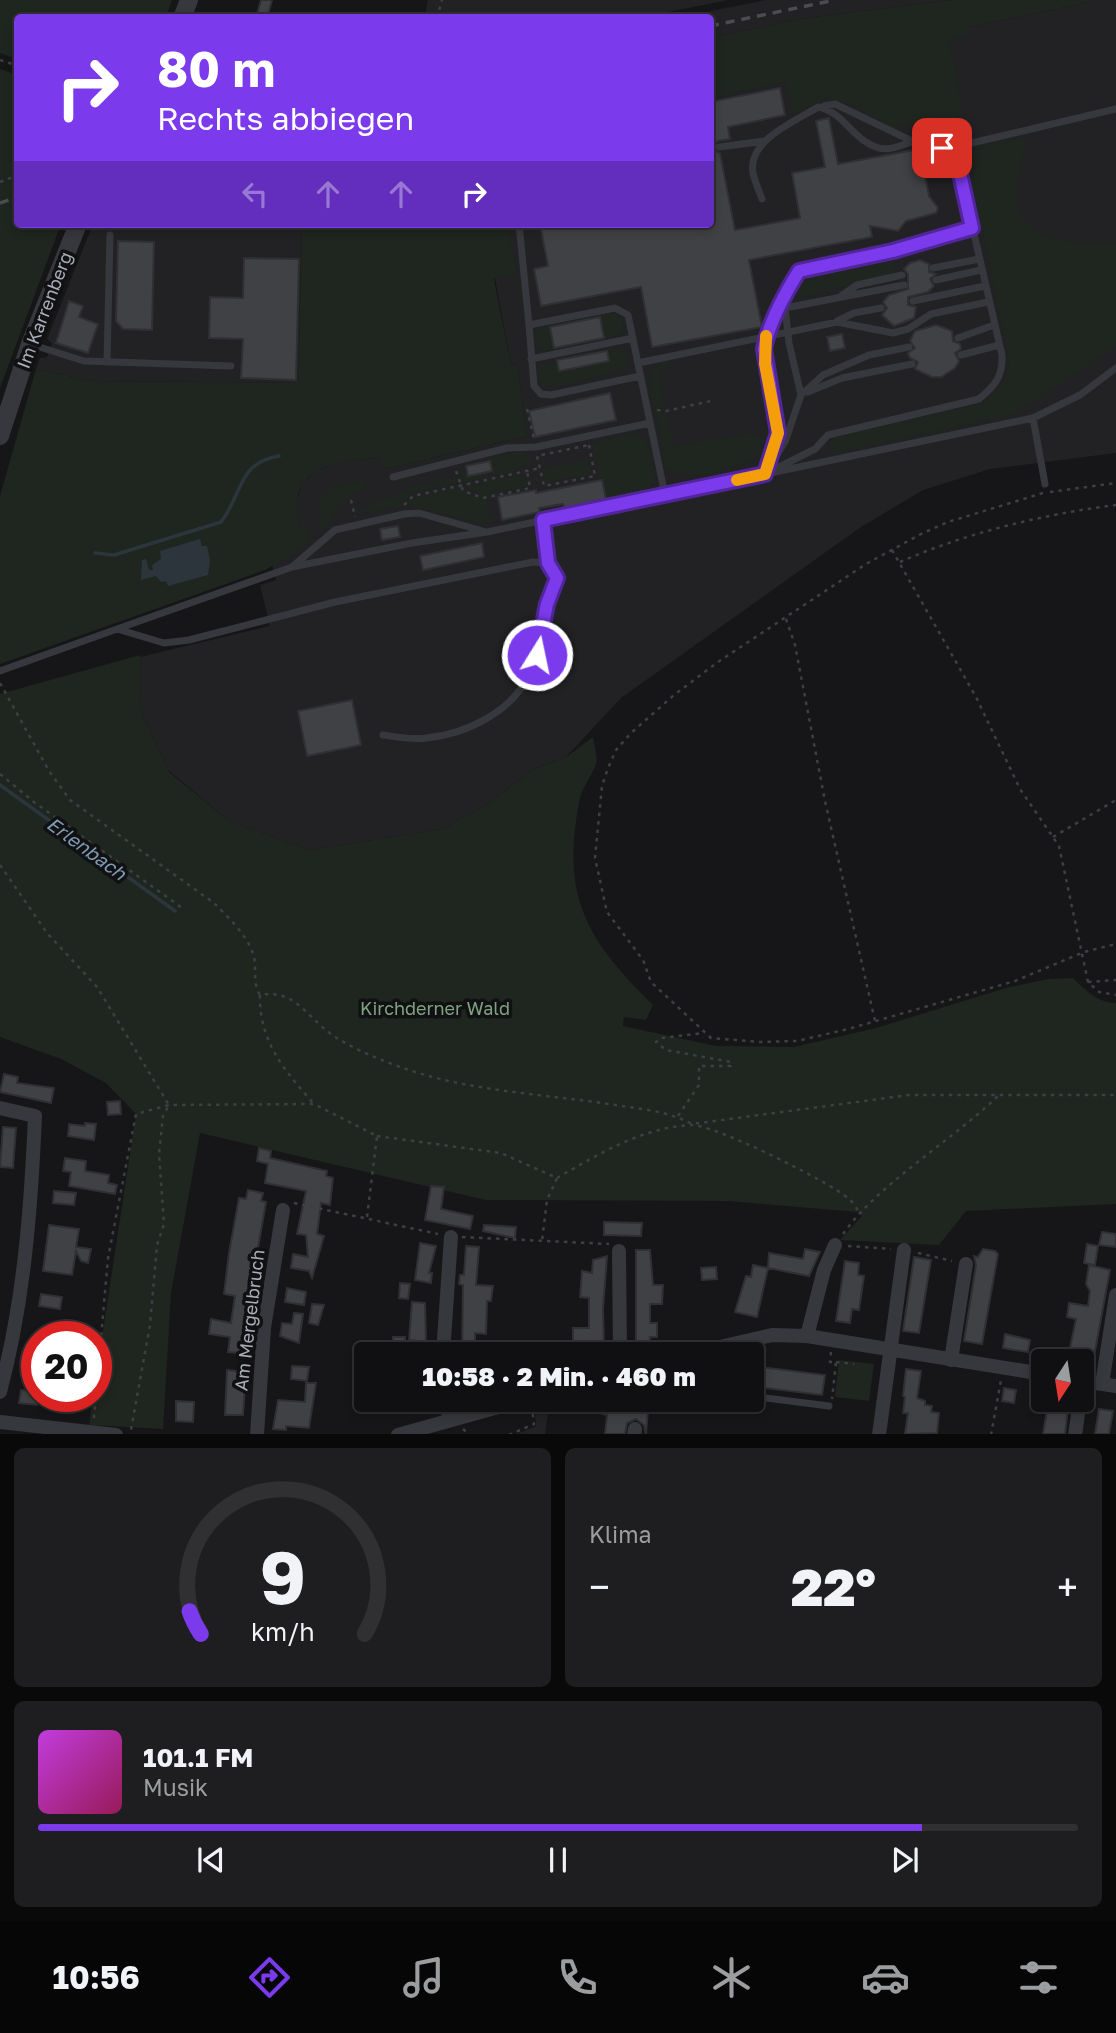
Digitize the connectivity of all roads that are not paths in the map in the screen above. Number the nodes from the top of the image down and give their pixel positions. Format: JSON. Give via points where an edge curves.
{"nodes":[{"id":1,"x":818,"y":107,"type":"junction"},
{"id":2,"x":1116,"y":110,"type":"edge"},
{"id":3,"x":765,"y":141,"type":"junction"},
{"id":4,"x":912,"y":142,"type":"junction"},
{"id":5,"x":719,"y":147,"type":"dead end"},
{"id":6,"x":947,"y":154,"type":"junction"},
{"id":7,"x":762,"y":199,"type":"dead end"},
{"id":8,"x":76,"y":228,"type":"edge"},
{"id":9,"x":519,"y":228,"type":"edge"},
{"id":10,"x":972,"y":228,"type":"junction"},
{"id":11,"x":110,"y":235,"type":"dead end"},
{"id":12,"x":979,"y":259,"type":"junction"},
{"id":13,"x":933,"y":268,"type":"dead end"},
{"id":14,"x":981,"y":270,"type":"junction"},
{"id":15,"x":902,"y":275,"type":"dead end"},
{"id":16,"x":936,"y":279,"type":"dead end"},
{"id":17,"x":904,"y":285,"type":"dead end"},
{"id":18,"x":985,"y":286,"type":"junction"},
{"id":19,"x":785,"y":294,"type":"junction"},
{"id":20,"x":838,"y":298,"type":"junction"},
{"id":21,"x":913,"y":301,"type":"dead end"},
{"id":22,"x":988,"y":302,"type":"junction"},
{"id":23,"x":785,"y":308,"type":"junction"},
{"id":24,"x":881,"y":308,"type":"dead end"},
{"id":25,"x":837,"y":322,"type":"junction"},
{"id":26,"x":529,"y":325,"type":"junction"},
{"id":27,"x":994,"y":325,"type":"junction"},
{"id":28,"x":787,"y":332,"type":"junction"},
{"id":29,"x":766,"y":336,"type":"junction"},
{"id":30,"x":633,"y":338,"type":"junction"},
{"id":31,"x":958,"y":338,"type":"dead end"},
{"id":32,"x":30,"y":344,"type":"junction"},
{"id":33,"x":999,"y":345,"type":"junction"},
{"id":34,"x":909,"y":347,"type":"dead end"},
{"id":35,"x":961,"y":355,"type":"dead end"},
{"id":36,"x":531,"y":359,"type":"junction"},
{"id":37,"x":107,"y":362,"type":"junction"},
{"id":38,"x":638,"y":363,"type":"junction"},
{"id":39,"x":912,"y":364,"type":"dead end"},
{"id":40,"x":231,"y":366,"type":"dead end"},
{"id":41,"x":1116,"y":368,"type":"edge"},
{"id":42,"x":640,"y":376,"type":"junction"},
{"id":43,"x":801,"y":395,"type":"junction"},
{"id":44,"x":1033,"y":418,"type":"junction"},
{"id":45,"x":650,"y":423,"type":"junction"},
{"id":46,"x":0,"y":436,"type":"edge"},
{"id":47,"x":765,"y":474,"type":"junction"},
{"id":48,"x":393,"y":477,"type":"dead end"},
{"id":49,"x":1045,"y":484,"type":"dead end"},
{"id":50,"x":665,"y":495,"type":"junction"},
{"id":51,"x":543,"y":520,"type":"junction"},
{"id":52,"x":487,"y":532,"type":"junction"},
{"id":53,"x":548,"y":563,"type":"junction"},
{"id":54,"x":292,"y":567,"type":"junction"},
{"id":55,"x":117,"y":629,"type":"junction"},
{"id":56,"x":0,"y":671,"type":"edge"},
{"id":57,"x":383,"y":735,"type":"dead end"},
{"id":58,"x":0,"y":1108,"type":"edge"},
{"id":59,"x":283,"y":1210,"type":"dead end"},
{"id":60,"x":451,"y":1237,"type":"dead end"},
{"id":61,"x":835,"y":1245,"type":"road end"},
{"id":62,"x":904,"y":1250,"type":"dead end"},
{"id":63,"x":619,"y":1251,"type":"dead end"},
{"id":64,"x":966,"y":1264,"type":"dead end"},
{"id":65,"x":1116,"y":1295,"type":"edge"},
{"id":66,"x":807,"y":1336,"type":"junction"},
{"id":67,"x":444,"y":1342,"type":"edge"},
{"id":68,"x":620,"y":1342,"type":"edge"},
{"id":69,"x":750,"y":1342,"type":"edge"},
{"id":70,"x":888,"y":1350,"type":"junction"},
{"id":71,"x":951,"y":1360,"type":"junction"},
{"id":72,"x":1031,"y":1372,"type":"edge"},
{"id":73,"x":1109,"y":1385,"type":"edge"},
{"id":74,"x":0,"y":1392,"type":"edge"},
{"id":75,"x":764,"y":1398,"type":"edge"},
{"id":76,"x":829,"y":1406,"type":"dead end"},
{"id":77,"x":448,"y":1412,"type":"edge"},
{"id":78,"x":486,"y":1412,"type":"edge"},
{"id":79,"x":1078,"y":1412,"type":"edge"},
{"id":80,"x":449,"y":1419,"type":"junction"},
{"id":81,"x":0,"y":1422,"type":"edge"},
{"id":82,"x":116,"y":1434,"type":"edge"},
{"id":83,"x":257,"y":1434,"type":"edge"},
{"id":84,"x":398,"y":1434,"type":"edge"},
{"id":85,"x":879,"y":1434,"type":"edge"},
{"id":86,"x":1075,"y":1434,"type":"edge"}],
"edges":[{"from":1,"to":3,"type":"lane"},
{"from":1,"to":4,"type":"lane","via":[[835,104]]},
{"from":1,"to":4,"type":"lane","via":[[832,110],[872,146]]},
{"from":2,"to":6,"type":"lane","via":[[963,145]]},
{"from":3,"to":5,"type":"lane"},
{"from":3,"to":7,"type":"lane","via":[[754,157],[753,172]]},
{"from":4,"to":6,"type":"lane","via":[[921,140]]},
{"from":6,"to":10,"type":"lane","via":[[959,169]]},
{"from":8,"to":32,"type":"street","name":"Im Karrenberg"},
{"from":9,"to":26,"type":"lane"},
{"from":10,"to":12,"type":"lane"},
{"from":10,"to":19,"type":"lane","via":[[799,271]]},
{"from":11,"to":37,"type":"lane"},
{"from":12,"to":13,"type":"lane"},
{"from":12,"to":14,"type":"lane"},
{"from":14,"to":16,"type":"lane"},
{"from":14,"to":18,"type":"lane"},
{"from":15,"to":20,"type":"lane","via":[[857,285]]},
{"from":17,"to":20,"type":"lane"},
{"from":18,"to":21,"type":"lane"},
{"from":18,"to":22,"type":"lane"},
{"from":19,"to":23,"type":"lane"},
{"from":19,"to":29,"type":"lane"},
{"from":20,"to":23,"type":"lane"},
{"from":22,"to":25,"type":"lane","via":[[931,314],[893,333]]},
{"from":22,"to":27,"type":"lane"},
{"from":23,"to":28,"type":"lane"},
{"from":24,"to":25,"type":"lane"},
{"from":25,"to":28,"type":"lane"},
{"from":26,"to":30,"type":"lane","via":[[614,309],[628,315]]},
{"from":26,"to":36,"type":"lane"},
{"from":27,"to":31,"type":"lane"},
{"from":27,"to":33,"type":"lane"},
{"from":28,"to":29,"type":"lane"},
{"from":28,"to":43,"type":"lane"},
{"from":29,"to":38,"type":"lane"},
{"from":29,"to":47,"type":"lane","via":[[765,364],[778,433]]},
{"from":30,"to":36,"type":"lane"},
{"from":30,"to":38,"type":"lane"},
{"from":32,"to":37,"type":"lane","via":[[84,361]]},
{"from":32,"to":46,"type":"street","name":"Im Karrenberg"},
{"from":33,"to":35,"type":"lane"},
{"from":33,"to":47,"type":"lane","via":[[1003,369],[996,385],[979,399],[828,435],[815,449]]},
{"from":34,"to":43,"type":"lane","via":[[846,364],[823,375]]},
{"from":36,"to":42,"type":"lane","via":[[534,386],[551,396]]},
{"from":37,"to":40,"type":"lane"},
{"from":38,"to":42,"type":"lane"},
{"from":39,"to":43,"type":"lane","via":[[842,378]]},
{"from":41,"to":44,"type":"lane","via":[[1080,395]]},
{"from":42,"to":45,"type":"lane"},
{"from":43,"to":47,"type":"lane","via":[[785,442]]},
{"from":44,"to":47,"type":"lane"},
{"from":44,"to":49,"type":"lane"},
{"from":45,"to":48,"type":"lane","via":[[536,447],[507,448]]},
{"from":45,"to":50,"type":"lane"},
{"from":47,"to":50,"type":"lane"},
{"from":50,"to":51,"type":"lane"},
{"from":51,"to":52,"type":"lane"},
{"from":51,"to":53,"type":"lane"},
{"from":52,"to":54,"type":"lane"},
{"from":52,"to":54,"type":"lane","via":[[419,513],[335,530]]},
{"from":53,"to":55,"type":"lane","via":[[533,562],[335,602],[189,640],[164,643]]},
{"from":53,"to":57,"type":"lane","via":[[557,578],[555,588],[534,664],[523,686],[494,714],[456,732],[424,739]]},
{"from":54,"to":55,"type":"lane"},
{"from":55,"to":56,"type":"lane"},
{"from":58,"to":74,"type":"street","via":[[35,1116],[15,1331]]},
{"from":59,"to":83,"type":"street","name":"Am Mergelbruch","via":[[264,1328]]},
{"from":60,"to":67,"type":"street"},
{"from":61,"to":66,"type":"street"},
{"from":62,"to":70,"type":"street"},
{"from":63,"to":68,"type":"street"},
{"from":64,"to":71,"type":"street"},
{"from":65,"to":73,"type":"street"},
{"from":66,"to":69,"type":"street","via":[[772,1335]]},
{"from":66,"to":70,"type":"street"},
{"from":70,"to":71,"type":"street"},
{"from":70,"to":85,"type":"street"},
{"from":71,"to":72,"type":"street"},
{"from":75,"to":76,"type":"lane"},
{"from":77,"to":80,"type":"street"},
{"from":78,"to":80,"type":"street"},
{"from":79,"to":86,"type":"street"},
{"from":80,"to":84,"type":"street"},
{"from":81,"to":82,"type":"street"}]}
